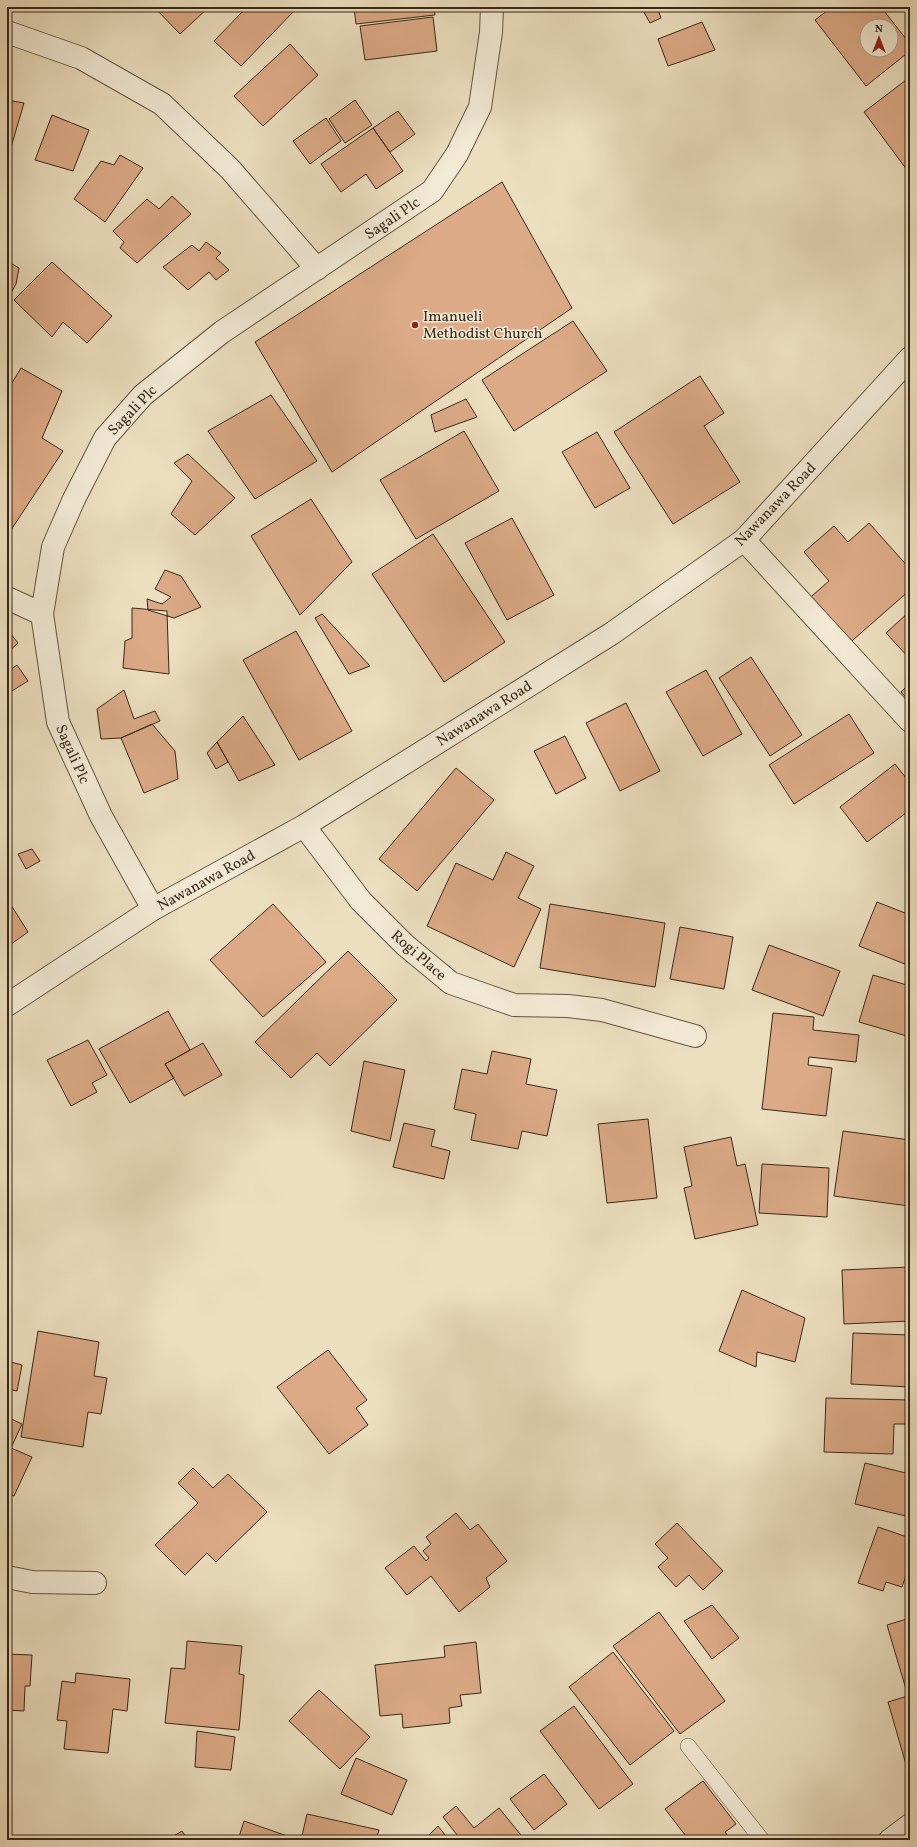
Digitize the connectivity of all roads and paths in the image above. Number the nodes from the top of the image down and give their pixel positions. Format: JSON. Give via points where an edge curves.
{"nodes":[{"id":1,"x":492,"y":7,"type":"edge"},
{"id":2,"x":7,"y":32,"type":"edge"},
{"id":3,"x":317,"y":269,"type":"junction"},
{"id":4,"x":910,"y":358,"type":"edge"},
{"id":5,"x":744,"y":540,"type":"junction"},
{"id":6,"x":7,"y":598,"type":"edge"},
{"id":7,"x":42,"y":614,"type":"junction"},
{"id":8,"x":910,"y":721,"type":"edge"},
{"id":9,"x":304,"y":826,"type":"junction"},
{"id":10,"x":153,"y":909,"type":"junction"},
{"id":11,"x":7,"y":1005,"type":"edge"},
{"id":12,"x":695,"y":1036,"type":"dead end"},
{"id":13,"x":7,"y":1576,"type":"edge"},
{"id":14,"x":95,"y":1582,"type":"dead end"},
{"id":15,"x":688,"y":1746,"type":"dead end"},
{"id":16,"x":910,"y":1825,"type":"edge"},
{"id":17,"x":762,"y":1840,"type":"edge"},
{"id":18,"x":890,"y":1840,"type":"edge"}],
"edges":[{"from":1,"to":3,"type":"street","name":"Sagali Plc","via":[[480,107],[458,154],[432,191]]},
{"from":2,"to":3,"type":"street","via":[[81,58],[162,104],[230,169]]},
{"from":3,"to":7,"type":"street","name":"Sagali Plc","via":[[222,332],[149,390],[105,438],[53,546]]},
{"from":4,"to":5,"type":"street","name":"Nawanawa Road"},
{"from":5,"to":8,"type":"street"},
{"from":5,"to":9,"type":"street","name":"Nawanawa Road","via":[[611,634]]},
{"from":6,"to":7,"type":"street"},
{"from":7,"to":10,"type":"street","name":"Sagali Plc","via":[[58,722],[101,816]]},
{"from":9,"to":10,"type":"street","name":"Nawanawa Road"},
{"from":9,"to":12,"type":"street","name":"Rogi Place","via":[[361,901],[404,945],[451,983],[514,1005],[568,1006],[602,1010]]},
{"from":10,"to":11,"type":"street","name":"Nawanawa Road"},
{"from":13,"to":14,"type":"street","via":[[32,1582]]},
{"from":15,"to":17,"type":"lane"},
{"from":16,"to":18,"type":"street"}]}
